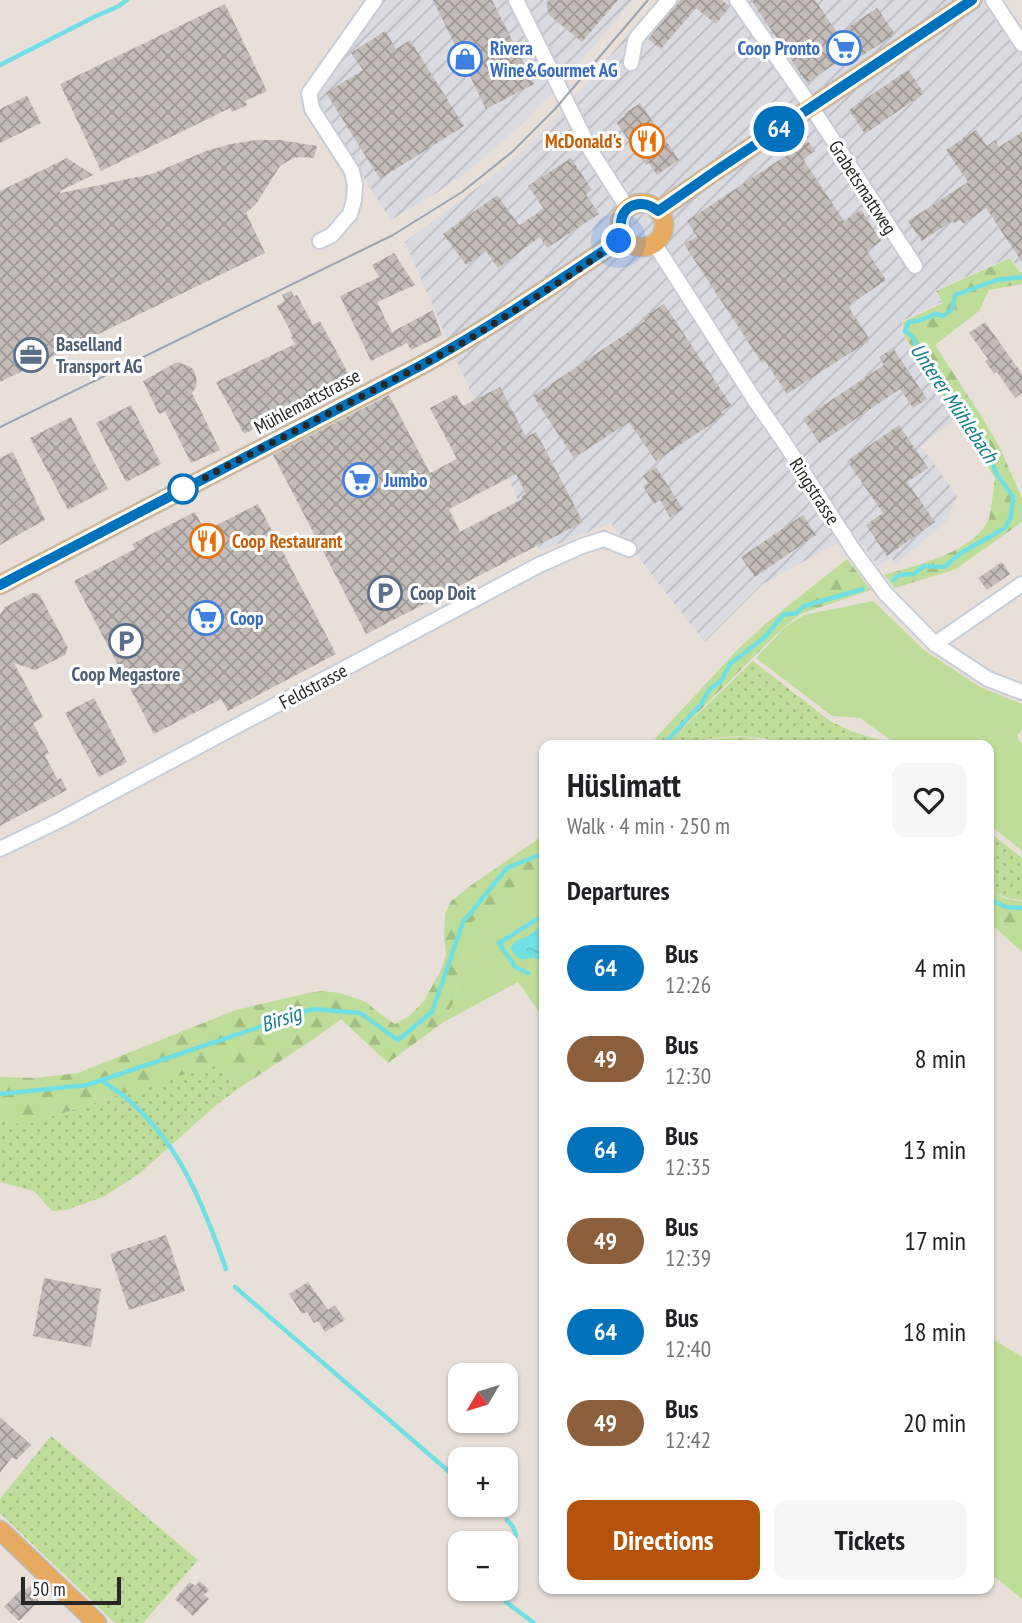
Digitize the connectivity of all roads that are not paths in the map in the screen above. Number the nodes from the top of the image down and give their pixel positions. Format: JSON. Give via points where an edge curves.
{"nodes":[{"id":1,"x":375,"y":0,"type":"edge"},
{"id":2,"x":516,"y":0,"type":"edge"},
{"id":3,"x":668,"y":0,"type":"edge"},
{"id":4,"x":737,"y":0,"type":"edge"},
{"id":5,"x":972,"y":0,"type":"edge"},
{"id":6,"x":993,"y":0,"type":"edge"},
{"id":7,"x":1022,"y":44,"type":"edge"},
{"id":8,"x":631,"y":63,"type":"dead end"},
{"id":9,"x":811,"y":108,"type":"junction"},
{"id":10,"x":628,"y":209,"type":"junction"},
{"id":11,"x":658,"y":211,"type":"junction"},
{"id":12,"x":624,"y":237,"type":"junction"},
{"id":13,"x":320,"y":241,"type":"dead end"},
{"id":14,"x":654,"y":243,"type":"junction"},
{"id":15,"x":915,"y":266,"type":"dead end"},
{"id":16,"x":629,"y":549,"type":"dead end"},
{"id":17,"x":1022,"y":584,"type":"edge"},
{"id":18,"x":0,"y":585,"type":"edge"},
{"id":19,"x":935,"y":645,"type":"junction"},
{"id":20,"x":1022,"y":692,"type":"edge"},
{"id":21,"x":0,"y":849,"type":"edge"},
{"id":22,"x":0,"y":1530,"type":"edge"},
{"id":23,"x":97,"y":1623,"type":"edge"}],
"edges":[{"from":1,"to":13,"type":"street","via":[[309,93],[312,109],[352,171],[355,185],[350,214],[332,235]]},
{"from":2,"to":10,"type":"street","via":[[591,151]]},
{"from":3,"to":8,"type":"street","via":[[635,41]]},
{"from":4,"to":9,"type":"street","name":"Grabetsmattweg"},
{"from":5,"to":9,"type":"main road"},
{"from":6,"to":7,"type":"street"},
{"from":9,"to":11,"type":"main road"},
{"from":9,"to":15,"type":"street","name":"Grabetsmattweg"},
{"from":10,"to":11,"type":"main road","via":[[649,204]]},
{"from":10,"to":12,"type":"main road","via":[[620,225]]},
{"from":11,"to":14,"type":"main road","via":[[664,224]]},
{"from":12,"to":14,"type":"main road","via":[[638,247]]},
{"from":12,"to":18,"type":"main road","name":"Mühlemattstrasse","via":[[471,338]]},
{"from":14,"to":19,"type":"street","name":"Ringstrasse","via":[[854,551],[885,593]]},
{"from":16,"to":21,"type":"street","name":"Feldstrasse","via":[[604,539],[538,565]]},
{"from":17,"to":19,"type":"street"},
{"from":19,"to":20,"type":"street","name":"Ringstrasse","via":[[988,679]]},
{"from":22,"to":23,"type":"main road"}]}
